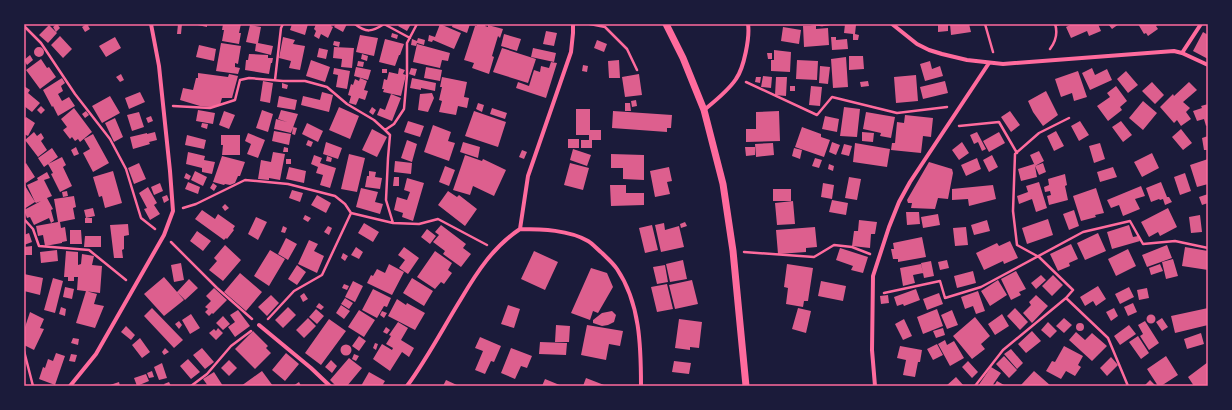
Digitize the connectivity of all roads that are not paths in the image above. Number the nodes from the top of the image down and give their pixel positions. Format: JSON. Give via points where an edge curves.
{"nodes":[{"id":1,"x":151,"y":24,"type":"edge"},
{"id":2,"x":573,"y":24,"type":"edge"},
{"id":3,"x":666,"y":24,"type":"edge"},
{"id":4,"x":748,"y":24,"type":"edge"},
{"id":5,"x":892,"y":24,"type":"edge"},
{"id":6,"x":1201,"y":24,"type":"edge"},
{"id":7,"x":1182,"y":53,"type":"junction"},
{"id":8,"x":989,"y":63,"type":"junction"},
{"id":9,"x":1208,"y":65,"type":"edge"},
{"id":10,"x":704,"y":110,"type":"junction"},
{"id":11,"x":520,"y":229,"type":"junction"},
{"id":12,"x":259,"y":325,"type":"road end"},
{"id":13,"x":70,"y":386,"type":"edge"},
{"id":14,"x":330,"y":386,"type":"edge"},
{"id":15,"x":407,"y":386,"type":"edge"},
{"id":16,"x":641,"y":386,"type":"edge"},
{"id":17,"x":746,"y":386,"type":"edge"},
{"id":18,"x":875,"y":386,"type":"edge"}],
"edges":[{"from":1,"to":13,"type":"street","via":[[159,66],[173,211],[164,235],[96,354]]},
{"from":2,"to":11,"type":"street","via":[[571,52],[528,176]]},
{"from":3,"to":10,"type":"street"},
{"from":4,"to":10,"type":"street","via":[[747,45],[737,78]]},
{"from":5,"to":8,"type":"street","via":[[929,50]]},
{"from":6,"to":7,"type":"street"},
{"from":7,"to":8,"type":"street","via":[[1174,51]]},
{"from":7,"to":9,"type":"street"},
{"from":8,"to":18,"type":"street","via":[[906,188],[878,257],[873,276],[872,296]]},
{"from":10,"to":17,"type":"street","via":[[723,184],[734,251]]},
{"from":11,"to":15,"type":"street","via":[[508,237],[478,271]]},
{"from":11,"to":16,"type":"street","via":[[576,236],[589,242],[616,268],[625,283],[634,308],[640,338]]},
{"from":12,"to":14,"type":"street"}]}
